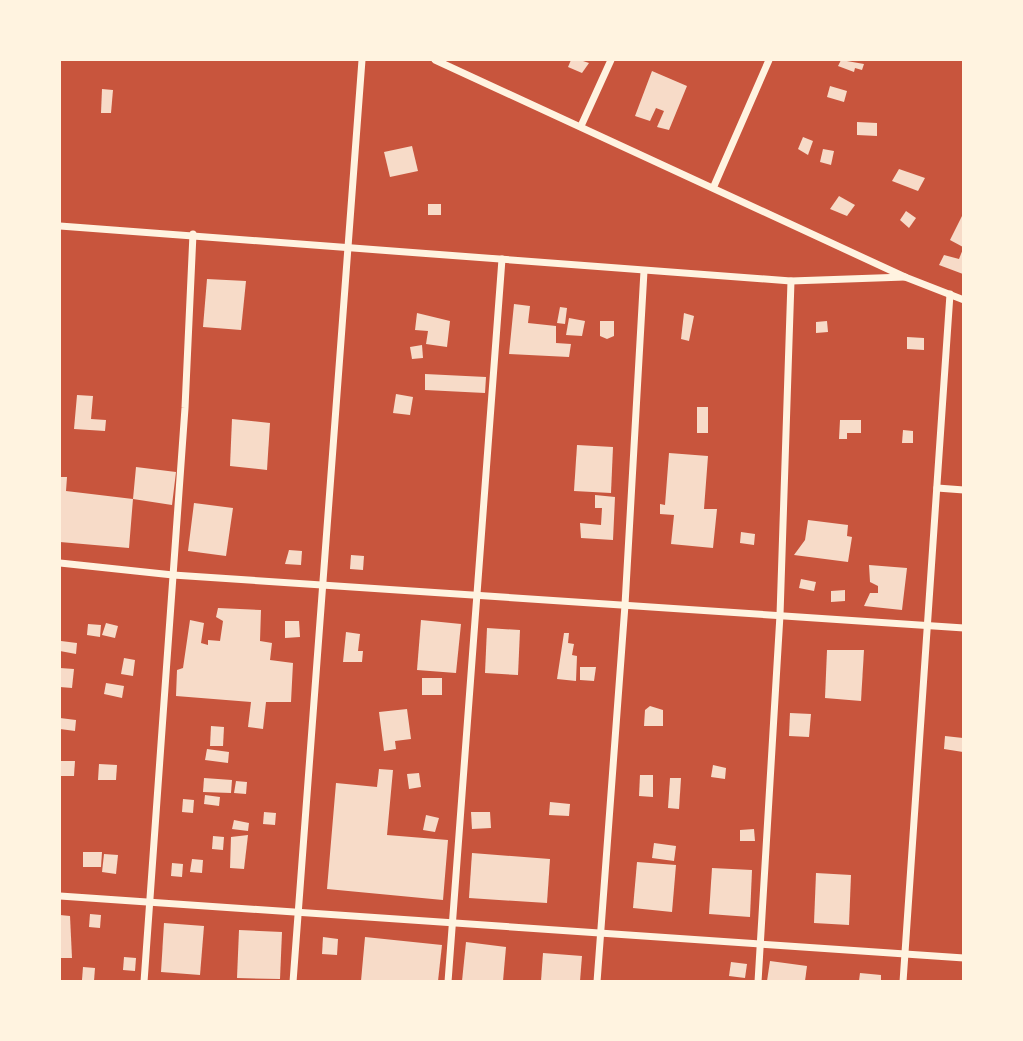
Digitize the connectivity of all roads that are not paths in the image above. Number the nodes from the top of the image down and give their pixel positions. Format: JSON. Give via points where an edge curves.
{"nodes":[{"id":1,"x":362,"y":60,"type":"edge"},
{"id":2,"x":611,"y":60,"type":"edge"},
{"id":3,"x":769,"y":60,"type":"edge"},
{"id":4,"x":441,"y":61,"type":"edge"},
{"id":5,"x":581,"y":126,"type":"junction"},
{"id":6,"x":713,"y":186,"type":"junction"},
{"id":7,"x":60,"y":226,"type":"edge"},
{"id":8,"x":193,"y":234,"type":"junction"},
{"id":9,"x":349,"y":249,"type":"junction"},
{"id":10,"x":502,"y":259,"type":"junction"},
{"id":11,"x":644,"y":271,"type":"junction"},
{"id":12,"x":905,"y":277,"type":"junction"},
{"id":13,"x":791,"y":281,"type":"junction"},
{"id":14,"x":950,"y":294,"type":"junction"},
{"id":15,"x":964,"y":300,"type":"edge"},
{"id":16,"x":937,"y":488,"type":"junction"},
{"id":17,"x":964,"y":489,"type":"edge"},
{"id":18,"x":60,"y":563,"type":"edge"},
{"id":19,"x":173,"y":575,"type":"junction"},
{"id":20,"x":323,"y":585,"type":"junction"},
{"id":21,"x":478,"y":595,"type":"junction"},
{"id":22,"x":625,"y":605,"type":"junction"},
{"id":23,"x":780,"y":615,"type":"junction"},
{"id":24,"x":929,"y":624,"type":"junction"},
{"id":25,"x":964,"y":628,"type":"edge"},
{"id":26,"x":60,"y":897,"type":"edge"},
{"id":27,"x":148,"y":904,"type":"junction"},
{"id":28,"x":298,"y":913,"type":"junction"},
{"id":29,"x":453,"y":924,"type":"junction"},
{"id":30,"x":601,"y":933,"type":"junction"},
{"id":31,"x":761,"y":944,"type":"junction"},
{"id":32,"x":905,"y":954,"type":"junction"},
{"id":33,"x":964,"y":958,"type":"edge"},
{"id":34,"x":144,"y":982,"type":"edge"},
{"id":35,"x":293,"y":982,"type":"edge"},
{"id":36,"x":448,"y":982,"type":"edge"},
{"id":37,"x":597,"y":982,"type":"edge"},
{"id":38,"x":758,"y":982,"type":"edge"},
{"id":39,"x":903,"y":982,"type":"edge"}],
"edges":[{"from":1,"to":9,"type":"street"},
{"from":2,"to":5,"type":"street"},
{"from":3,"to":6,"type":"street"},
{"from":4,"to":5,"type":"street"},
{"from":5,"to":6,"type":"street"},
{"from":6,"to":12,"type":"street"},
{"from":7,"to":8,"type":"street"},
{"from":8,"to":9,"type":"street"},
{"from":8,"to":19,"type":"street"},
{"from":9,"to":10,"type":"street"},
{"from":9,"to":20,"type":"street"},
{"from":10,"to":11,"type":"street"},
{"from":10,"to":21,"type":"street"},
{"from":11,"to":13,"type":"street"},
{"from":11,"to":22,"type":"street"},
{"from":12,"to":13,"type":"street"},
{"from":12,"to":14,"type":"street"},
{"from":13,"to":23,"type":"street"},
{"from":14,"to":15,"type":"street"},
{"from":14,"to":16,"type":"street"},
{"from":16,"to":17,"type":"street"},
{"from":16,"to":24,"type":"street"},
{"from":18,"to":19,"type":"street"},
{"from":19,"to":20,"type":"street"},
{"from":19,"to":27,"type":"street"},
{"from":20,"to":21,"type":"street"},
{"from":20,"to":28,"type":"street"},
{"from":21,"to":22,"type":"street"},
{"from":21,"to":29,"type":"street"},
{"from":22,"to":23,"type":"street"},
{"from":22,"to":30,"type":"street"},
{"from":23,"to":24,"type":"street"},
{"from":23,"to":31,"type":"street"},
{"from":24,"to":25,"type":"street"},
{"from":24,"to":32,"type":"street"},
{"from":26,"to":27,"type":"street"},
{"from":27,"to":28,"type":"street"},
{"from":27,"to":34,"type":"street"},
{"from":28,"to":29,"type":"street"},
{"from":28,"to":35,"type":"street"},
{"from":29,"to":30,"type":"street"},
{"from":29,"to":36,"type":"street"},
{"from":30,"to":31,"type":"street"},
{"from":30,"to":37,"type":"street"},
{"from":31,"to":32,"type":"street"},
{"from":31,"to":38,"type":"street"},
{"from":32,"to":33,"type":"street"},
{"from":32,"to":39,"type":"street"}]}
